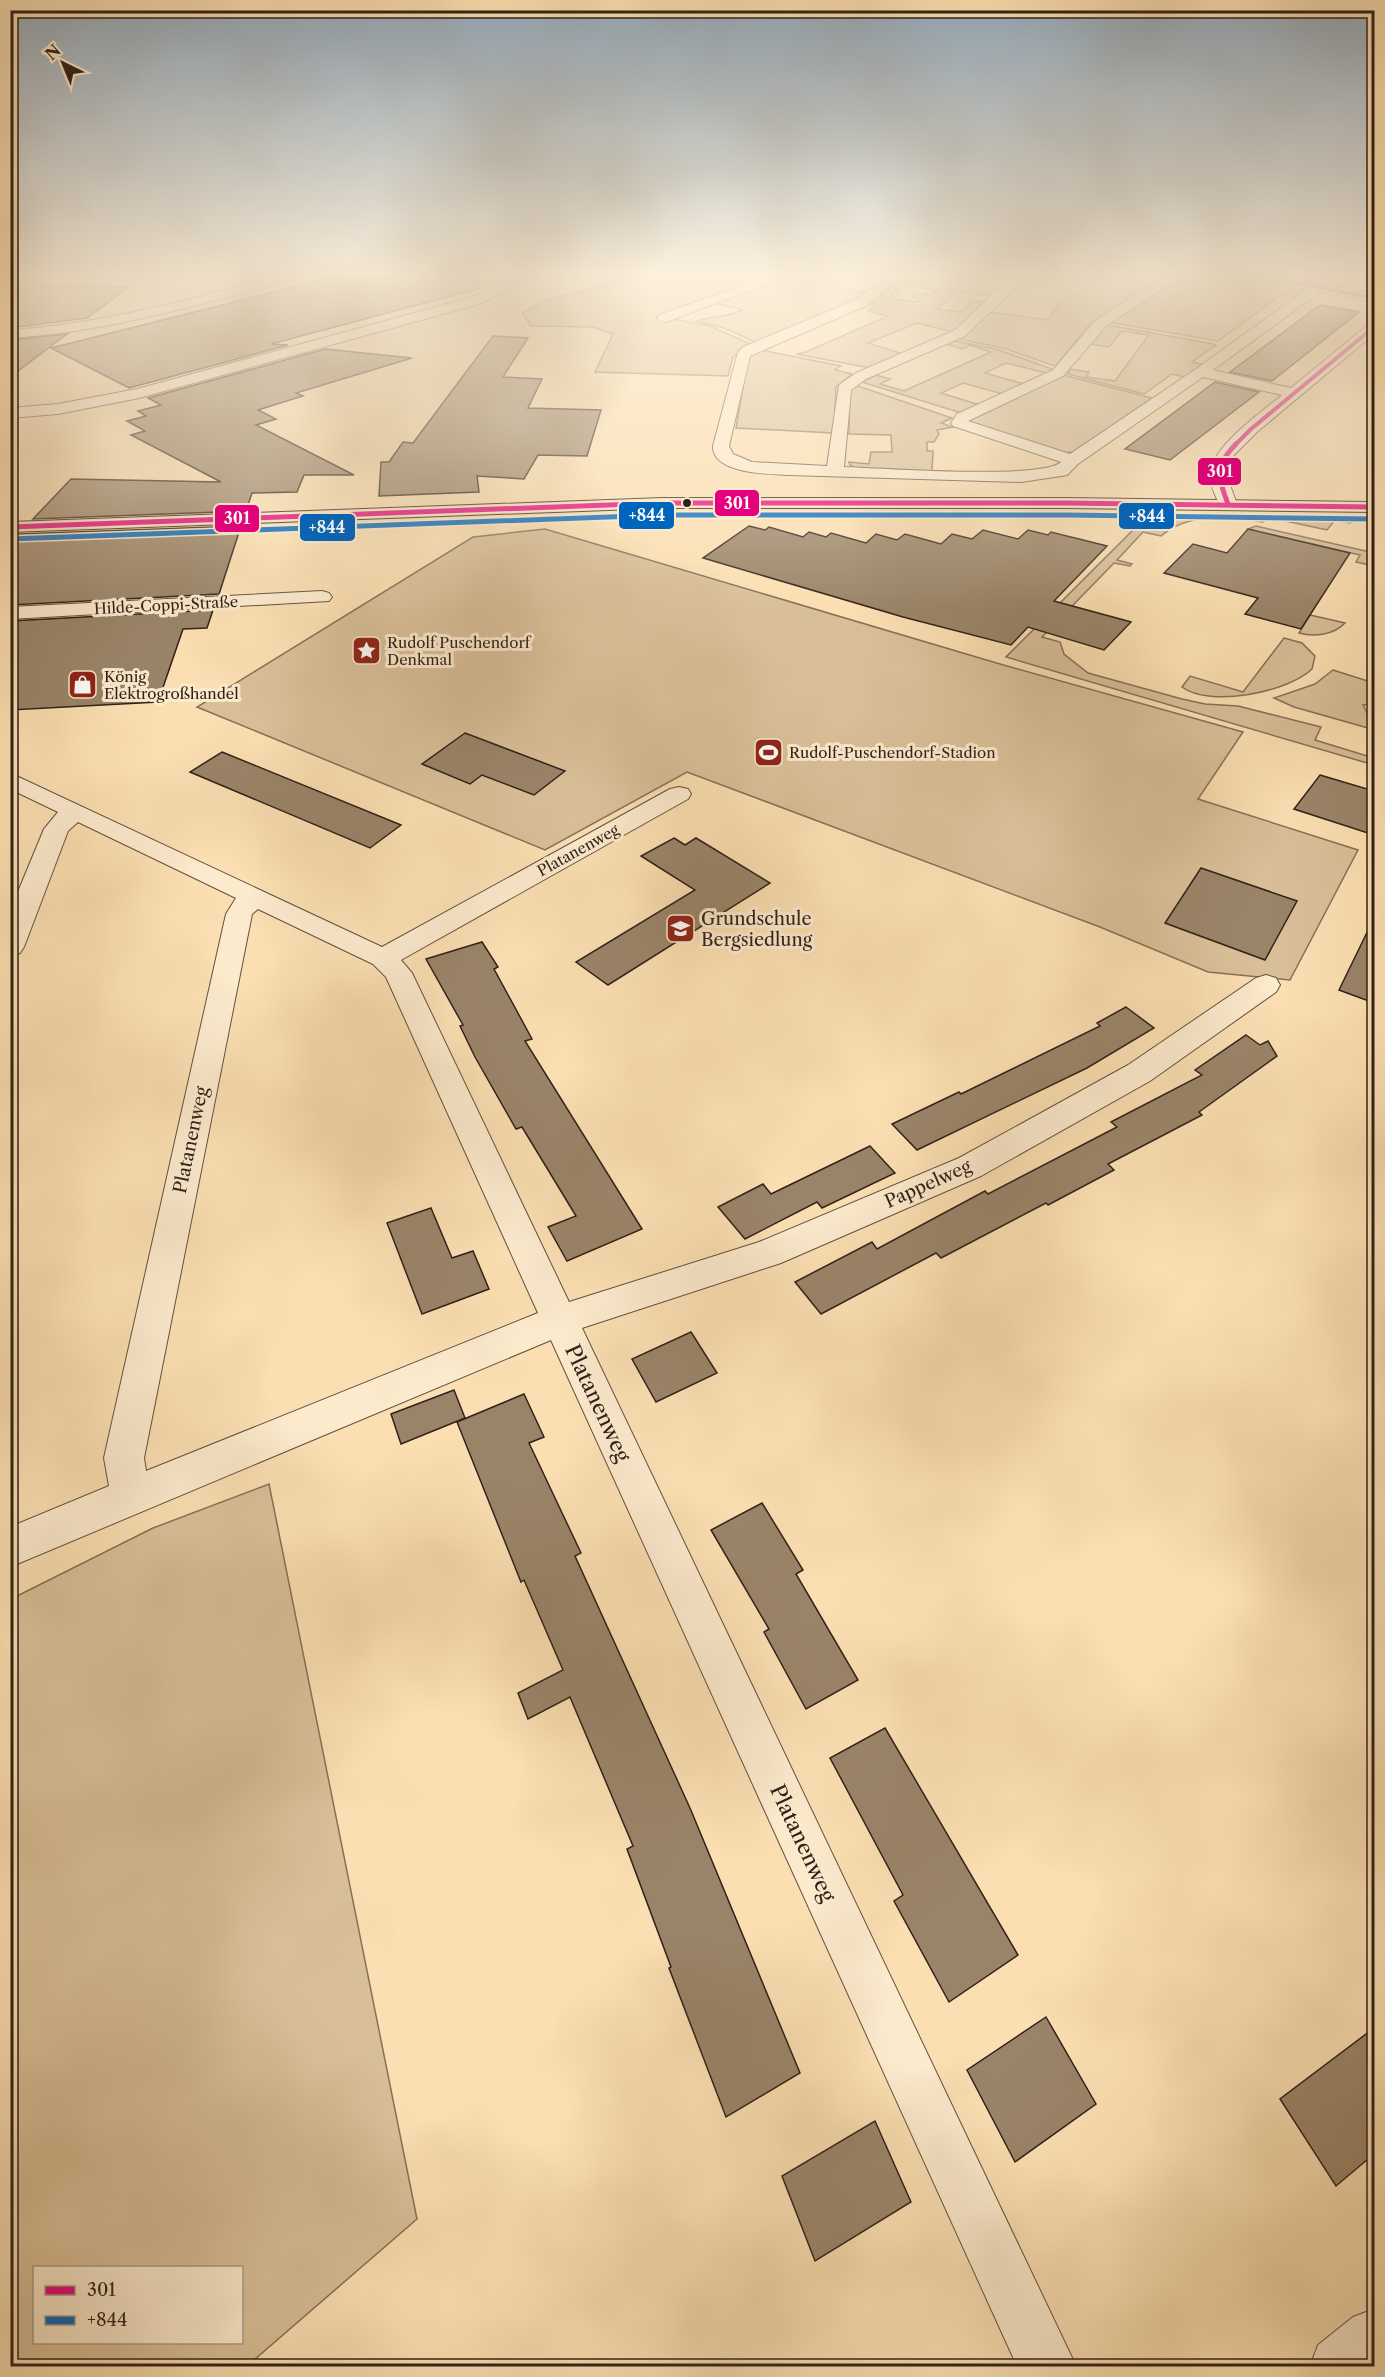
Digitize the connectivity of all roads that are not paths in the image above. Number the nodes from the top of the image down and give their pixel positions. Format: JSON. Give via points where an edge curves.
{"nodes":[{"id":1,"x":154,"y":389,"type":"edge"},
{"id":2,"x":735,"y":389,"type":"edge"},
{"id":3,"x":844,"y":389,"type":"edge"},
{"id":4,"x":1024,"y":389,"type":"edge"},
{"id":5,"x":1175,"y":389,"type":"edge"},
{"id":6,"x":1275,"y":389,"type":"edge"},
{"id":7,"x":1298,"y":389,"type":"edge"},
{"id":8,"x":1293,"y":393,"type":"junction"},
{"id":9,"x":10,"y":413,"type":"edge"},
{"id":10,"x":1072,"y":460,"type":"junction"},
{"id":11,"x":835,"y":472,"type":"junction"},
{"id":12,"x":1228,"y":504,"type":"junction"},
{"id":13,"x":1374,"y":507,"type":"edge"},
{"id":14,"x":10,"y":527,"type":"edge"},
{"id":15,"x":322,"y":597,"type":"dead end"},
{"id":16,"x":10,"y":613,"type":"edge"},
{"id":17,"x":10,"y":780,"type":"edge"},
{"id":18,"x":679,"y":794,"type":"dead end"},
{"id":19,"x":76,"y":812,"type":"junction"},
{"id":20,"x":257,"y":897,"type":"junction"},
{"id":21,"x":10,"y":947,"type":"edge"},
{"id":22,"x":383,"y":958,"type":"junction"},
{"id":23,"x":1266,"y":985,"type":"dead end"},
{"id":24,"x":560,"y":1320,"type":"junction"},
{"id":25,"x":129,"y":1496,"type":"junction"},
{"id":26,"x":10,"y":1548,"type":"edge"},
{"id":27,"x":1374,"y":2338,"type":"edge"},
{"id":28,"x":1047,"y":2367,"type":"edge"},
{"id":29,"x":1339,"y":2367,"type":"edge"}],
"edges":[{"from":1,"to":9,"type":"street","via":[[58,409]]},
{"from":2,"to":11,"type":"street","via":[[721,451],[725,457],[758,468]]},
{"from":3,"to":11,"type":"street"},
{"from":4,"to":10,"type":"street","via":[[963,417],[959,423]]},
{"from":5,"to":10,"type":"street"},
{"from":6,"to":8,"type":"street"},
{"from":7,"to":8,"type":"street"},
{"from":8,"to":12,"type":"street","via":[[1224,456],[1218,477]]},
{"from":10,"to":11,"type":"street","via":[[1061,471],[1021,477]]},
{"from":12,"to":13,"type":"main road"},
{"from":12,"to":14,"type":"main road","via":[[662,502]]},
{"from":15,"to":16,"type":"street","name":"Hilde-Coppi-Straße"},
{"from":17,"to":19,"type":"street","name":"Platanenweg"},
{"from":18,"to":22,"type":"street","name":"Platanenweg"},
{"from":19,"to":20,"type":"street","name":"Platanenweg"},
{"from":19,"to":21,"type":"street","via":[[56,829]]},
{"from":20,"to":22,"type":"street","name":"Platanenweg"},
{"from":20,"to":25,"type":"street","name":"Platanenweg","via":[[239,914],[124,1458]]},
{"from":22,"to":24,"type":"street","name":"Platanenweg","via":[[398,973]]},
{"from":23,"to":24,"type":"street","name":"Pappelweg","via":[[1139,1072],[970,1167],[769,1253]]},
{"from":24,"to":25,"type":"street"},
{"from":24,"to":28,"type":"street","name":"Platanenweg"},
{"from":25,"to":26,"type":"street"},
{"from":27,"to":29,"type":"street"}]}
